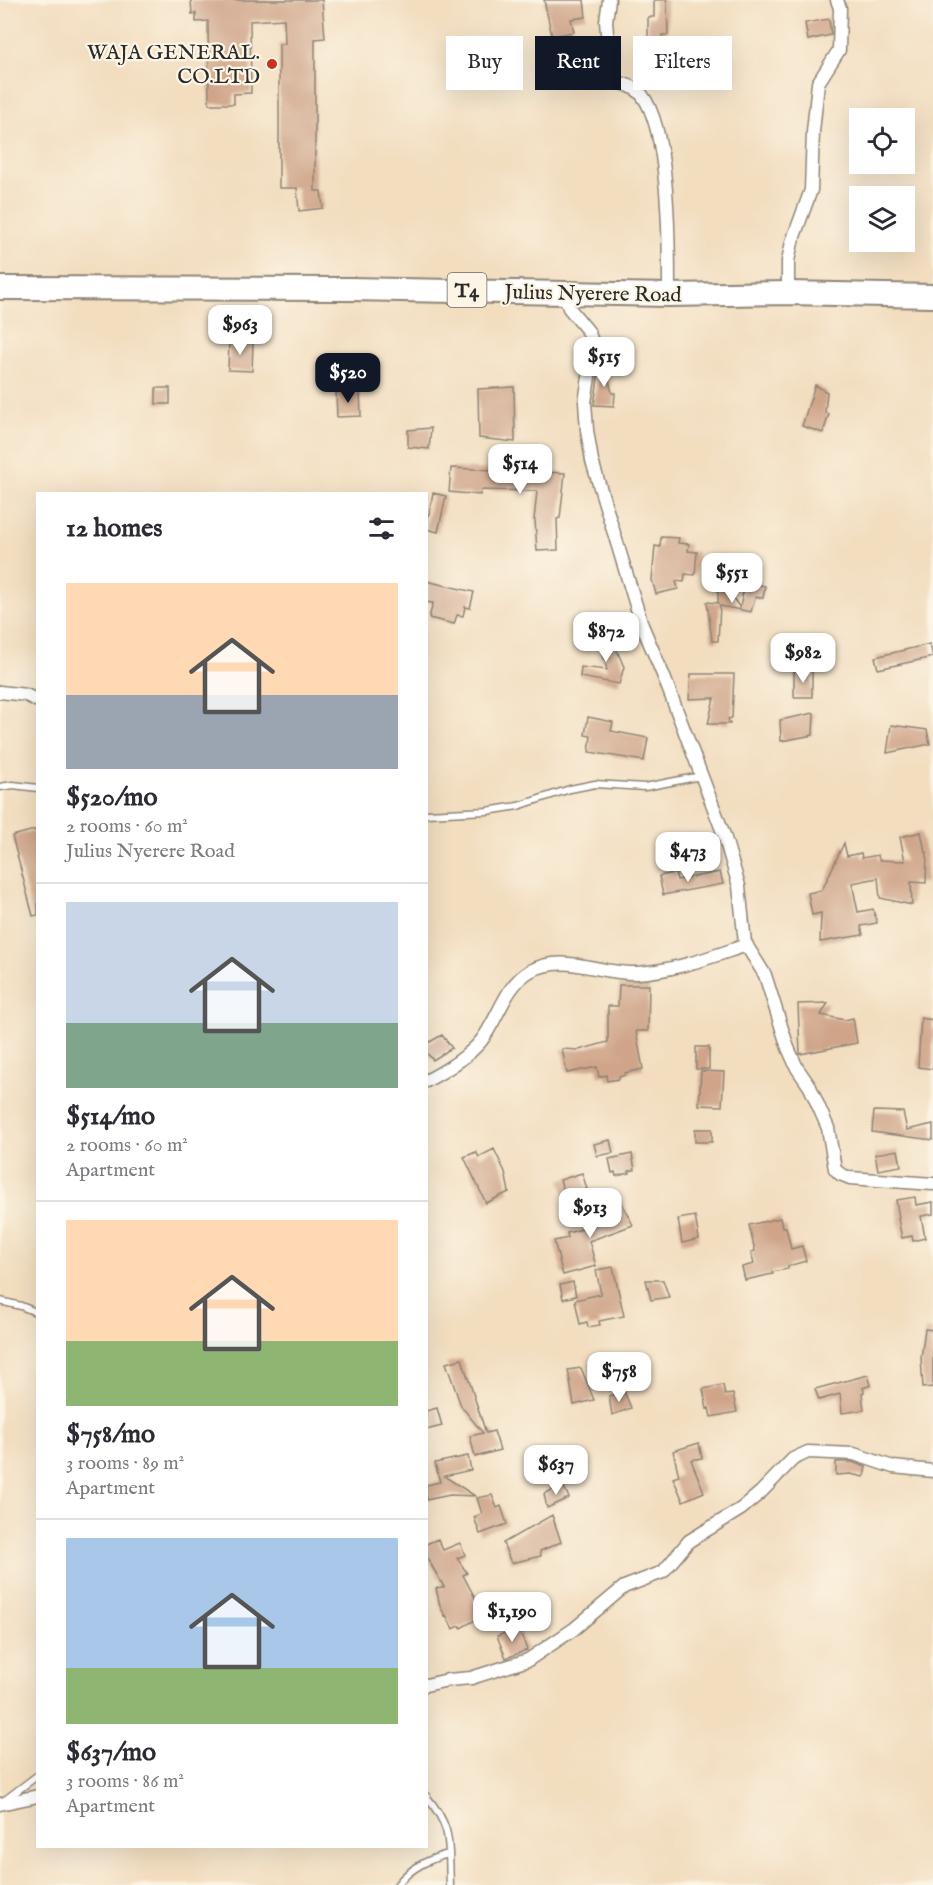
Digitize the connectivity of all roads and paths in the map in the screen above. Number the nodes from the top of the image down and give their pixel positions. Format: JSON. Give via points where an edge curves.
{"nodes":[{"id":1,"x":609,"y":0,"type":"edge"},
{"id":2,"x":837,"y":0,"type":"edge"},
{"id":3,"x":0,"y":288,"type":"edge"},
{"id":4,"x":564,"y":292,"type":"junction"},
{"id":5,"x":788,"y":293,"type":"junction"},
{"id":6,"x":669,"y":295,"type":"junction"},
{"id":7,"x":933,"y":296,"type":"edge"},
{"id":8,"x":0,"y":692,"type":"edge"},
{"id":9,"x":36,"y":699,"type":"edge"},
{"id":10,"x":701,"y":776,"type":"junction"},
{"id":11,"x":0,"y":787,"type":"edge"},
{"id":12,"x":36,"y":789,"type":"edge"},
{"id":13,"x":428,"y":814,"type":"edge"},
{"id":14,"x":747,"y":945,"type":"junction"},
{"id":15,"x":428,"y":1080,"type":"edge"},
{"id":16,"x":933,"y":1184,"type":"edge"},
{"id":17,"x":0,"y":1301,"type":"edge"},
{"id":18,"x":36,"y":1313,"type":"edge"},
{"id":19,"x":933,"y":1471,"type":"edge"},
{"id":20,"x":428,"y":1685,"type":"edge"},
{"id":21,"x":36,"y":1776,"type":"edge"},
{"id":22,"x":36,"y":1796,"type":"edge"},
{"id":23,"x":428,"y":1799,"type":"edge"},
{"id":24,"x":0,"y":1803,"type":"edge"},
{"id":25,"x":449,"y":1854,"type":"junction"},
{"id":26,"x":397,"y":1885,"type":"edge"},
{"id":27,"x":450,"y":1885,"type":"edge"}],
"edges":[{"from":1,"to":6,"type":"street","via":[[609,58],[593,70],[603,78],[636,89],[653,119],[664,168]]},
{"from":2,"to":5,"type":"street","via":[[839,50],[818,83],[811,190],[792,242]]},
{"from":3,"to":4,"type":"highway","name":"Julius Nyerere Road","number":"T4"},
{"from":4,"to":6,"type":"highway","name":"Julius Nyerere Road","number":"T4"},
{"from":4,"to":10,"type":"street","via":[[569,308],[588,331],[594,346],[585,402],[592,461],[642,626]]},
{"from":5,"to":6,"type":"highway","name":"Julius Nyerere Road","number":"T4"},
{"from":5,"to":7,"type":"highway","name":"Julius Nyerere Road","number":"T4"},
{"from":8,"to":9,"type":"street"},
{"from":10,"to":13,"type":"lane","via":[[645,787],[595,784],[518,806]]},
{"from":10,"to":14,"type":"street","via":[[739,886]]},
{"from":11,"to":12,"type":"lane"},
{"from":14,"to":15,"type":"street","via":[[672,969],[635,973],[552,962],[516,982],[480,1042],[446,1071]]},
{"from":14,"to":16,"type":"street","via":[[765,975],[788,1048],[828,1128],[836,1171],[863,1179]]},
{"from":17,"to":18,"type":"lane"},
{"from":19,"to":20,"type":"street","via":[[893,1467],[854,1454],[808,1452],[793,1459],[741,1509],[689,1541],[663,1572],[624,1587],[574,1629],[528,1660],[471,1678]]},
{"from":21,"to":24,"type":"lane"},
{"from":22,"to":24,"type":"street"},
{"from":23,"to":25,"type":"lane","via":[[448,1830]]},
{"from":25,"to":26,"type":"lane","via":[[428,1861]]},
{"from":25,"to":27,"type":"lane"}]}
